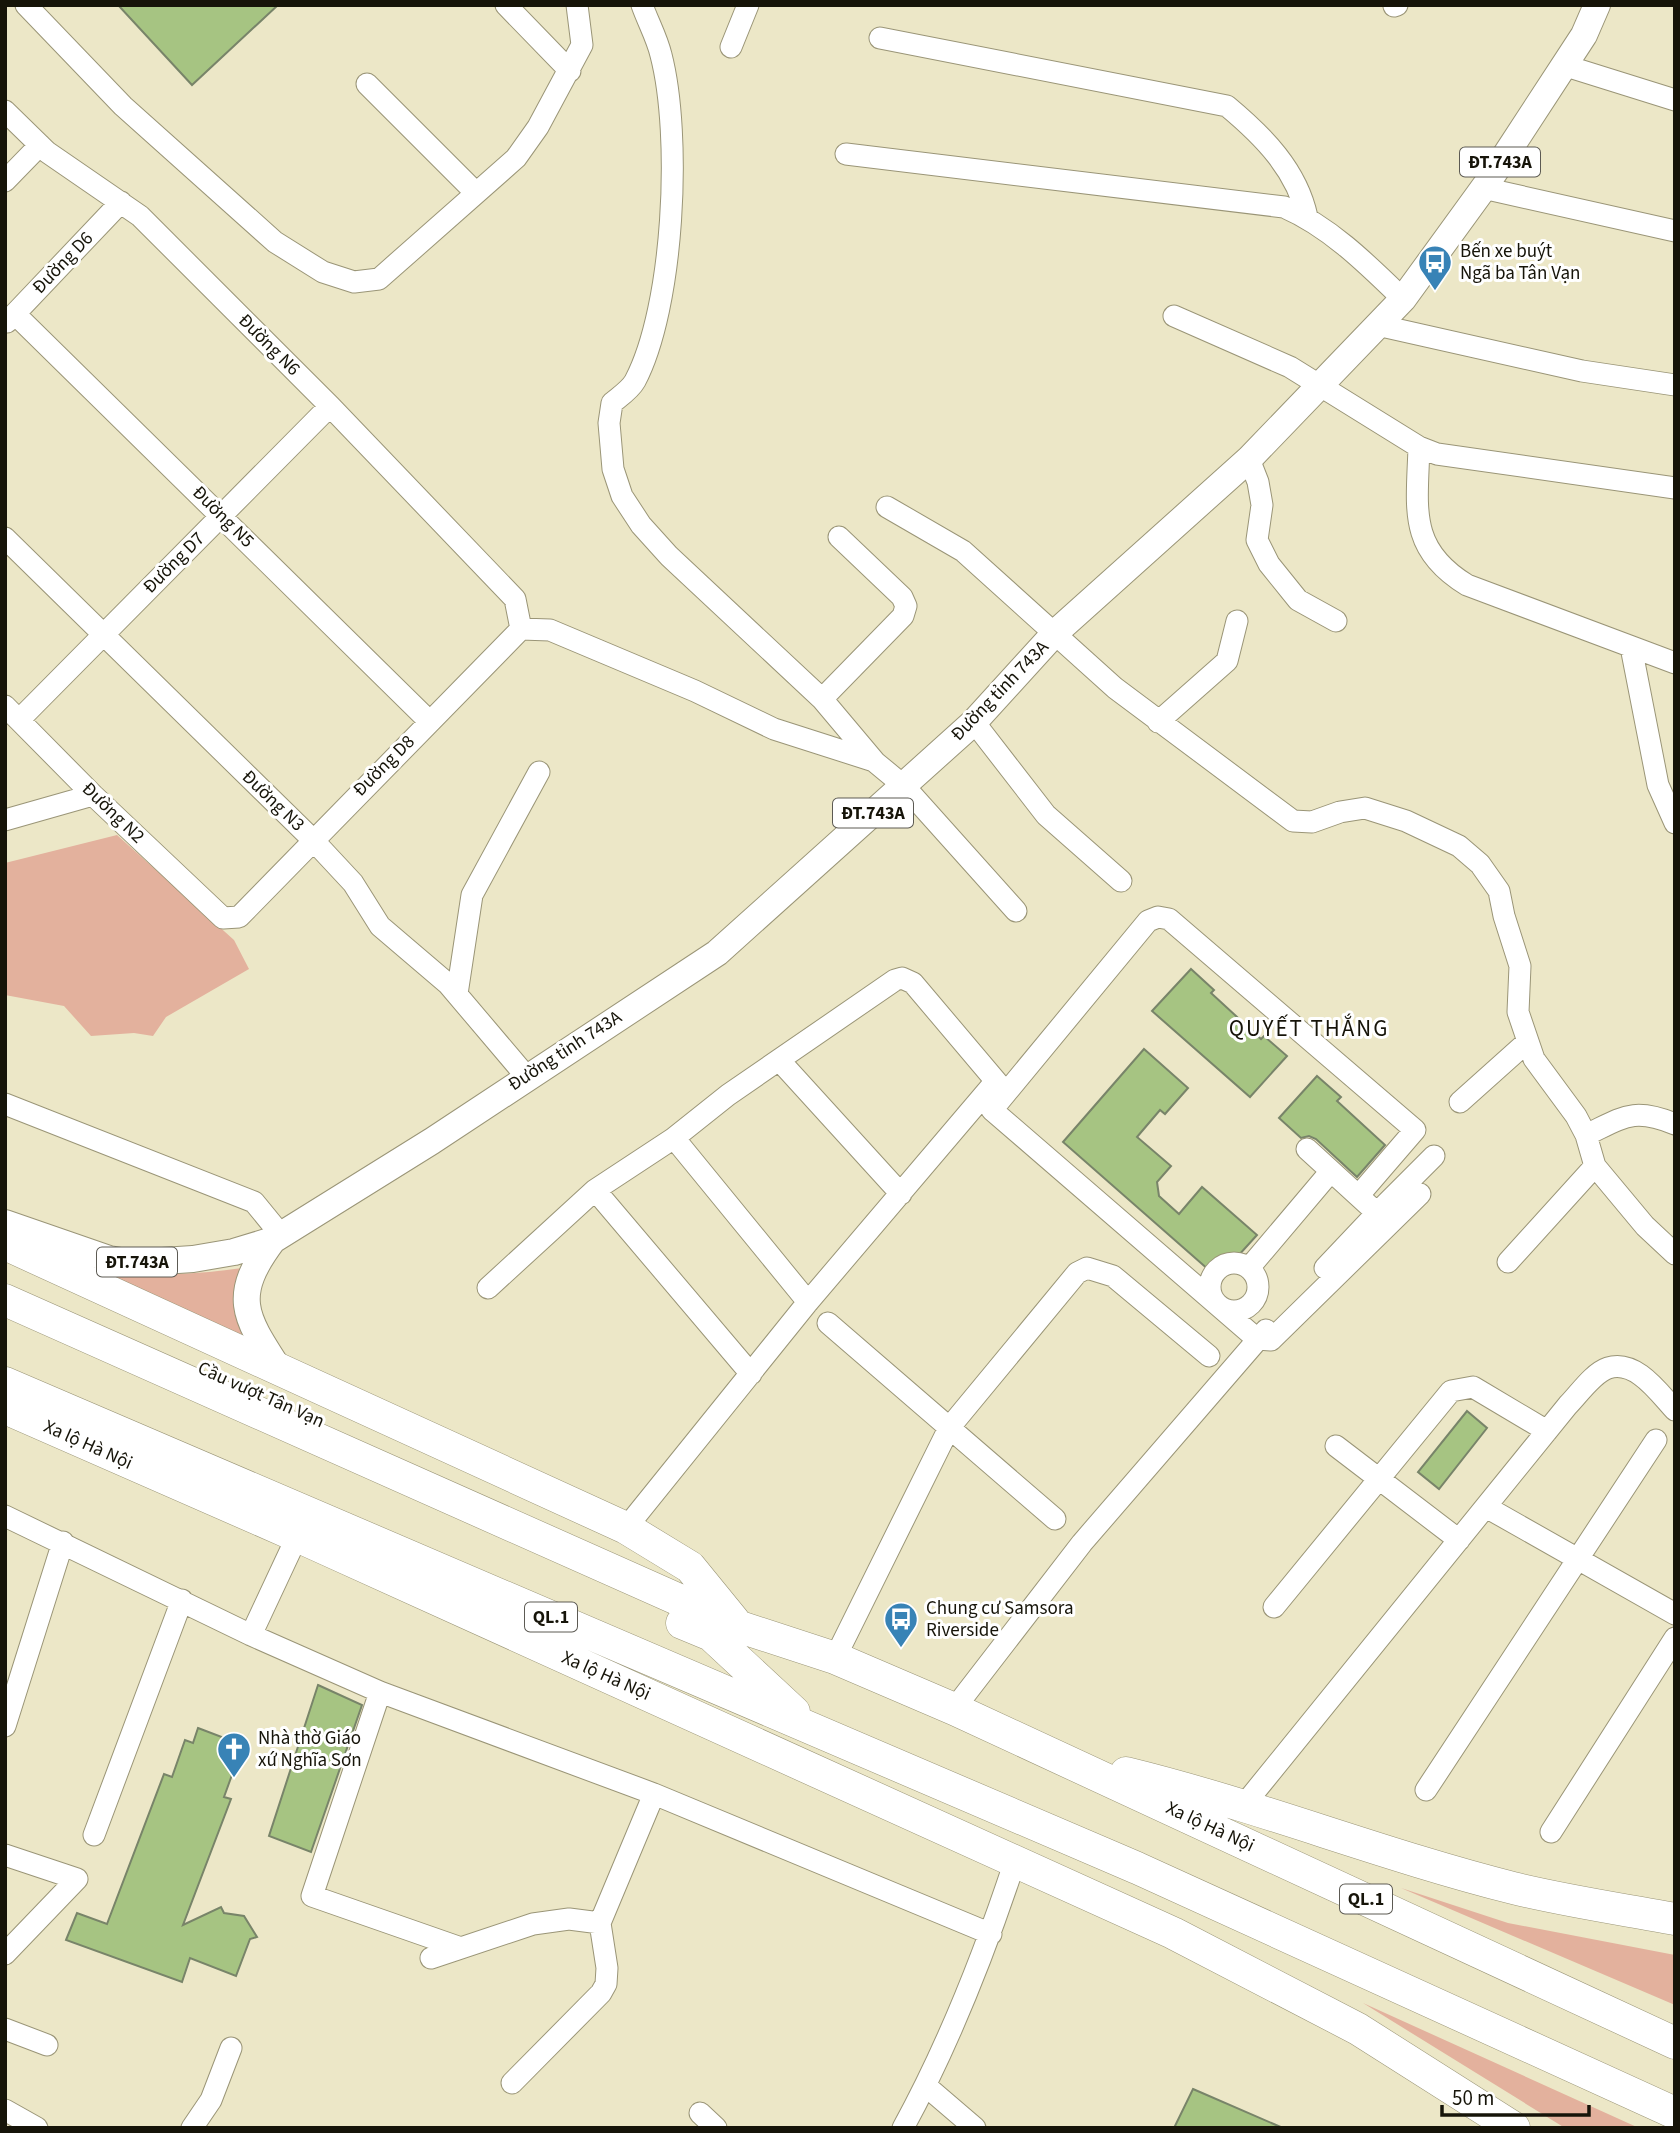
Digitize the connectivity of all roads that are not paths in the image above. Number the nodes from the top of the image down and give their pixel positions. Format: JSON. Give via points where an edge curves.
{"nodes":[{"id":1,"x":26,"y":5,"type":"edge"},
{"id":2,"x":506,"y":5,"type":"edge"},
{"id":3,"x":577,"y":5,"type":"edge"},
{"id":4,"x":642,"y":5,"type":"edge"},
{"id":5,"x":748,"y":5,"type":"edge"},
{"id":6,"x":1597,"y":5,"type":"edge"},
{"id":7,"x":880,"y":38,"type":"dead end"},
{"id":8,"x":731,"y":47,"type":"dead end"},
{"id":9,"x":1563,"y":65,"type":"junction"},
{"id":10,"x":570,"y":71,"type":"junction"},
{"id":11,"x":368,"y":84,"type":"dead end"},
{"id":12,"x":1675,"y":100,"type":"edge"},
{"id":13,"x":5,"y":111,"type":"edge"},
{"id":14,"x":40,"y":145,"type":"junction"},
{"id":15,"x":846,"y":154,"type":"dead end"},
{"id":16,"x":5,"y":181,"type":"edge"},
{"id":17,"x":1483,"y":188,"type":"junction"},
{"id":18,"x":475,"y":192,"type":"junction"},
{"id":19,"x":121,"y":202,"type":"junction"},
{"id":20,"x":1307,"y":217,"type":"junction"},
{"id":21,"x":1675,"y":231,"type":"edge"},
{"id":22,"x":1403,"y":299,"type":"junction"},
{"id":23,"x":1174,"y":316,"type":"dead end"},
{"id":24,"x":10,"y":318,"type":"edge"},
{"id":25,"x":1377,"y":325,"type":"junction"},
{"id":26,"x":1318,"y":384,"type":"junction"},
{"id":27,"x":1675,"y":385,"type":"edge"},
{"id":28,"x":330,"y":406,"type":"junction"},
{"id":29,"x":1419,"y":447,"type":"junction"},
{"id":30,"x":1249,"y":459,"type":"junction"},
{"id":31,"x":1675,"y":488,"type":"edge"},
{"id":32,"x":887,"y":507,"type":"dead end"},
{"id":33,"x":222,"y":515,"type":"junction"},
{"id":34,"x":839,"y":537,"type":"dead end"},
{"id":35,"x":5,"y":538,"type":"edge"},
{"id":36,"x":1237,"y":621,"type":"dead end"},
{"id":37,"x":1336,"y":621,"type":"dead end"},
{"id":38,"x":521,"y":629,"type":"junction"},
{"id":39,"x":1055,"y":633,"type":"junction"},
{"id":40,"x":103,"y":635,"type":"junction"},
{"id":41,"x":1631,"y":647,"type":"junction"},
{"id":42,"x":1675,"y":663,"type":"edge"},
{"id":43,"x":822,"y":699,"type":"junction"},
{"id":44,"x":12,"y":713,"type":"edge"},
{"id":45,"x":429,"y":721,"type":"junction"},
{"id":46,"x":974,"y":722,"type":"junction"},
{"id":47,"x":1158,"y":722,"type":"junction"},
{"id":48,"x":875,"y":762,"type":"junction"},
{"id":49,"x":539,"y":772,"type":"dead end"},
{"id":50,"x":904,"y":786,"type":"junction"},
{"id":51,"x":93,"y":795,"type":"junction"},
{"id":52,"x":5,"y":820,"type":"edge"},
{"id":53,"x":1675,"y":822,"type":"edge"},
{"id":54,"x":312,"y":839,"type":"junction"},
{"id":55,"x":1121,"y":881,"type":"dead end"},
{"id":56,"x":1016,"y":911,"type":"dead end"},
{"id":57,"x":223,"y":918,"type":"joint"},
{"id":58,"x":457,"y":994,"type":"junction"},
{"id":59,"x":1527,"y":1042,"type":"junction"},
{"id":60,"x":779,"y":1060,"type":"junction"},
{"id":61,"x":526,"y":1076,"type":"junction"},
{"id":62,"x":1001,"y":1088,"type":"junction"},
{"id":63,"x":1460,"y":1102,"type":"dead end"},
{"id":64,"x":5,"y":1104,"type":"edge"},
{"id":65,"x":1675,"y":1124,"type":"edge"},
{"id":66,"x":1586,"y":1135,"type":"junction"},
{"id":67,"x":674,"y":1138,"type":"junction"},
{"id":68,"x":1307,"y":1149,"type":"dead end"},
{"id":69,"x":1434,"y":1156,"type":"dead end"},
{"id":70,"x":1595,"y":1166,"type":"junction"},
{"id":71,"x":1331,"y":1171,"type":"junction"},
{"id":72,"x":595,"y":1190,"type":"junction"},
{"id":73,"x":901,"y":1194,"type":"junction"},
{"id":74,"x":1420,"y":1194,"type":"dead end"},
{"id":75,"x":1359,"y":1195,"type":"junction"},
{"id":76,"x":1377,"y":1213,"type":"junction"},
{"id":77,"x":5,"y":1223,"type":"edge"},
{"id":78,"x":277,"y":1238,"type":"junction"},
{"id":79,"x":5,"y":1244,"type":"edge"},
{"id":80,"x":1675,"y":1254,"type":"edge"},
{"id":81,"x":1508,"y":1262,"type":"dead end"},
{"id":82,"x":1249,"y":1268,"type":"junction"},
{"id":83,"x":5,"y":1282,"type":"edge"},
{"id":84,"x":488,"y":1288,"type":"dead end"},
{"id":85,"x":5,"y":1300,"type":"edge"},
{"id":86,"x":808,"y":1302,"type":"junction"},
{"id":87,"x":1216,"y":1304,"type":"junction"},
{"id":88,"x":5,"y":1315,"type":"edge"},
{"id":89,"x":828,"y":1323,"type":"dead end"},
{"id":90,"x":1257,"y":1339,"type":"junction"},
{"id":91,"x":1209,"y":1356,"type":"dead end"},
{"id":92,"x":280,"y":1371,"type":"junction"},
{"id":93,"x":751,"y":1374,"type":"junction"},
{"id":94,"x":5,"y":1383,"type":"edge"},
{"id":95,"x":5,"y":1408,"type":"edge"},
{"id":96,"x":1675,"y":1409,"type":"edge"},
{"id":97,"x":949,"y":1428,"type":"junction"},
{"id":98,"x":1547,"y":1431,"type":"junction"},
{"id":99,"x":1656,"y":1440,"type":"dead end"},
{"id":100,"x":1336,"y":1446,"type":"dead end"},
{"id":101,"x":1380,"y":1477,"type":"junction"},
{"id":102,"x":1486,"y":1507,"type":"junction"},
{"id":103,"x":5,"y":1516,"type":"edge"},
{"id":104,"x":1055,"y":1519,"type":"dead end"},
{"id":105,"x":302,"y":1525,"type":"junction"},
{"id":106,"x":511,"y":1527,"type":"junction"},
{"id":107,"x":626,"y":1528,"type":"junction"},
{"id":108,"x":1459,"y":1540,"type":"junction"},
{"id":109,"x":63,"y":1542,"type":"junction"},
{"id":110,"x":1577,"y":1559,"type":"junction"},
{"id":111,"x":182,"y":1600,"type":"junction"},
{"id":112,"x":1274,"y":1607,"type":"dead end"},
{"id":113,"x":1675,"y":1614,"type":"edge"},
{"id":114,"x":740,"y":1628,"type":"junction"},
{"id":115,"x":251,"y":1635,"type":"junction"},
{"id":116,"x":1675,"y":1639,"type":"edge"},
{"id":117,"x":835,"y":1658,"type":"junction"},
{"id":118,"x":380,"y":1692,"type":"junction"},
{"id":119,"x":954,"y":1709,"type":"junction"},
{"id":120,"x":5,"y":1726,"type":"edge"},
{"id":121,"x":813,"y":1729,"type":"junction"},
{"id":122,"x":1056,"y":1756,"type":"junction"},
{"id":123,"x":1426,"y":1790,"type":"dead end"},
{"id":124,"x":654,"y":1794,"type":"junction"},
{"id":125,"x":967,"y":1795,"type":"junction"},
{"id":126,"x":1244,"y":1805,"type":"junction"},
{"id":127,"x":1551,"y":1832,"type":"dead end"},
{"id":128,"x":94,"y":1835,"type":"dead end"},
{"id":129,"x":1097,"y":1850,"type":"junction"},
{"id":130,"x":5,"y":1855,"type":"edge"},
{"id":131,"x":1015,"y":1861,"type":"junction"},
{"id":132,"x":1675,"y":1919,"type":"edge"},
{"id":133,"x":600,"y":1923,"type":"junction"},
{"id":134,"x":991,"y":1934,"type":"junction"},
{"id":135,"x":461,"y":1948,"type":"junction"},
{"id":136,"x":5,"y":1954,"type":"edge"},
{"id":137,"x":431,"y":1958,"type":"dead end"},
{"id":138,"x":5,"y":2029,"type":"edge"},
{"id":139,"x":1675,"y":2043,"type":"edge"},
{"id":140,"x":47,"y":2045,"type":"dead end"},
{"id":141,"x":231,"y":2048,"type":"dead end"},
{"id":142,"x":512,"y":2083,"type":"dead end"},
{"id":143,"x":926,"y":2086,"type":"junction"},
{"id":144,"x":5,"y":2110,"type":"edge"},
{"id":145,"x":700,"y":2113,"type":"dead end"},
{"id":146,"x":1675,"y":2113,"type":"edge"},
{"id":147,"x":37,"y":2128,"type":"edge"},
{"id":148,"x":192,"y":2128,"type":"edge"},
{"id":149,"x":716,"y":2128,"type":"edge"},
{"id":150,"x":903,"y":2128,"type":"edge"},
{"id":151,"x":975,"y":2128,"type":"edge"},
{"id":152,"x":1514,"y":2128,"type":"edge"}],
"edges":[{"from":1,"to":18,"type":"street","via":[[143,125],[275,242],[323,272],[354,282],[379,279]]},
{"from":2,"to":10,"type":"street"},
{"from":3,"to":10,"type":"street","via":[[582,46]]},
{"from":4,"to":43,"type":"street","via":[[661,55],[672,130],[671,214],[655,330],[634,384],[612,403],[613,469],[622,496],[655,540]]},
{"from":5,"to":8,"type":"street"},
{"from":6,"to":9,"type":"main road","name":"Đường tỉnh 743A","number":"ĐT.743A","via":[[1584,36]]},
{"from":7,"to":20,"type":"street","via":[[1227,106],[1257,131],[1279,159],[1302,193]]},
{"from":9,"to":12,"type":"street"},
{"from":9,"to":17,"type":"main road","name":"Đường tỉnh 743A","number":"ĐT.743A"},
{"from":10,"to":18,"type":"street","via":[[516,158]]},
{"from":11,"to":18,"type":"street"},
{"from":13,"to":14,"type":"street","name":"Đường N6"},
{"from":14,"to":16,"type":"street"},
{"from":14,"to":19,"type":"street","name":"Đường N6"},
{"from":15,"to":20,"type":"street","via":[[1284,207]]},
{"from":17,"to":21,"type":"street"},
{"from":17,"to":22,"type":"main road","name":"Đường tỉnh 743A","number":"ĐT.743A"},
{"from":19,"to":24,"type":"street","name":"Đường D6"},
{"from":19,"to":28,"type":"street","name":"Đường N6"},
{"from":20,"to":22,"type":"street"},
{"from":22,"to":25,"type":"main road","name":"Đường tỉnh 743A","number":"ĐT.743A"},
{"from":23,"to":26,"type":"street"},
{"from":24,"to":33,"type":"street","name":"Đường N5"},
{"from":25,"to":26,"type":"main road","name":"Đường tỉnh 743A","number":"ĐT.743A"},
{"from":25,"to":27,"type":"street","via":[[1570,368]]},
{"from":26,"to":29,"type":"street"},
{"from":26,"to":30,"type":"main road","name":"Đường tỉnh 743A","number":"ĐT.743A"},
{"from":28,"to":33,"type":"street","name":"Đường D7"},
{"from":28,"to":38,"type":"street","name":"Đường N6","via":[[515,599]]},
{"from":29,"to":31,"type":"street","via":[[1437,454]]},
{"from":29,"to":41,"type":"street","via":[[1419,530],[1444,571],[1467,585]]},
{"from":30,"to":37,"type":"street","via":[[1262,505],[1257,540],[1269,564],[1298,600]]},
{"from":30,"to":39,"type":"main road","name":"Đường tỉnh 743A","number":"ĐT.743A"},
{"from":32,"to":39,"type":"street","via":[[963,551]]},
{"from":33,"to":40,"type":"street","name":"Đường D7"},
{"from":33,"to":45,"type":"street","name":"Đường N5"},
{"from":34,"to":43,"type":"street","via":[[906,606],[903,616]]},
{"from":35,"to":40,"type":"street","name":"Đường N3"},
{"from":36,"to":47,"type":"street","via":[[1227,661]]},
{"from":38,"to":45,"type":"street","name":"Đường D8"},
{"from":38,"to":48,"type":"street","via":[[550,630],[774,729]]},
{"from":39,"to":46,"type":"main road","name":"Đường tỉnh 743A","number":"ĐT.743A"},
{"from":39,"to":47,"type":"street"},
{"from":40,"to":44,"type":"street","name":"Đường D7"},
{"from":40,"to":54,"type":"street","name":"Đường N3"},
{"from":41,"to":42,"type":"street"},
{"from":41,"to":53,"type":"street","via":[[1658,785]]},
{"from":43,"to":48,"type":"street"},
{"from":44,"to":51,"type":"street","name":"Đường N2"},
{"from":45,"to":54,"type":"street","name":"Đường D8"},
{"from":46,"to":50,"type":"main road","name":"Đường tỉnh 743A","number":"ĐT.743A"},
{"from":46,"to":55,"type":"street","via":[[1046,815]]},
{"from":47,"to":59,"type":"street","via":[[1293,821],[1312,822],[1365,808],[1459,846],[1480,864],[1499,891],[1520,966],[1518,1012]]},
{"from":48,"to":50,"type":"street"},
{"from":49,"to":58,"type":"street","via":[[472,895]]},
{"from":50,"to":56,"type":"street"},
{"from":50,"to":61,"type":"main road","name":"Đường tỉnh 743A","number":"ĐT.743A","via":[[718,953]]},
{"from":51,"to":52,"type":"street"},
{"from":51,"to":57,"type":"street","name":"Đường N2"},
{"from":54,"to":57,"type":"street","name":"Đường D8","via":[[239,917]]},
{"from":54,"to":58,"type":"street","name":"Đường N3","via":[[353,883],[380,926]]},
{"from":58,"to":61,"type":"street","name":"Đường N3"},
{"from":59,"to":63,"type":"street"},
{"from":59,"to":66,"type":"street"},
{"from":60,"to":62,"type":"street","via":[[902,978],[913,983]]},
{"from":60,"to":67,"type":"street"},
{"from":60,"to":73,"type":"street"},
{"from":61,"to":78,"type":"main road","name":"Đường tỉnh 743A","number":"ĐT.743A"},
{"from":62,"to":73,"type":"street"},
{"from":62,"to":75,"type":"street","via":[[1148,921],[1169,919],[1415,1130]]},
{"from":62,"to":87,"type":"street","via":[[992,1110]]},
{"from":64,"to":78,"type":"street","via":[[254,1202]]},
{"from":65,"to":66,"type":"street","via":[[1631,1114]]},
{"from":66,"to":70,"type":"street"},
{"from":67,"to":72,"type":"street"},
{"from":67,"to":86,"type":"street"},
{"from":68,"to":71,"type":"street"},
{"from":69,"to":76,"type":"street"},
{"from":70,"to":80,"type":"street"},
{"from":70,"to":81,"type":"street"},
{"from":71,"to":75,"type":"street"},
{"from":71,"to":82,"type":"street"},
{"from":72,"to":84,"type":"street"},
{"from":72,"to":93,"type":"street"},
{"from":73,"to":86,"type":"street"},
{"from":74,"to":90,"type":"street","via":[[1271,1340]]},
{"from":75,"to":76,"type":"street"},
{"from":76,"to":90,"type":"street"},
{"from":77,"to":78,"type":"main road","name":"Đường tỉnh 743A","number":"ĐT.743A","via":[[132,1263],[234,1252]]},
{"from":78,"to":92,"type":"main road","name":"Đường tỉnh 743A","number":"ĐT.743A","via":[[251,1268],[246,1297],[254,1331]]},
{"from":79,"to":92,"type":"highway"},
{"from":82,"to":87,"type":"street","via":[[1226,1264],[1214,1274],[1210,1290]]},
{"from":82,"to":87,"type":"street","via":[[1258,1289],[1253,1303],[1231,1311]]},
{"from":83,"to":106,"type":"highway","name":"Cầu vượt Tân Vạn","number":"QL.1"},
{"from":85,"to":106,"type":"highway","name":"Cầu vượt Tân Vạn","number":"QL.1"},
{"from":86,"to":93,"type":"street"},
{"from":87,"to":90,"type":"street"},
{"from":88,"to":106,"type":"highway","name":"Cầu vượt Tân Vạn","number":"QL.1"},
{"from":89,"to":97,"type":"street"},
{"from":90,"to":119,"type":"street","via":[[1082,1543]]},
{"from":91,"to":97,"type":"street","via":[[1113,1276],[1087,1268],[1077,1273]]},
{"from":92,"to":107,"type":"highway"},
{"from":93,"to":107,"type":"street"},
{"from":94,"to":105,"type":"highway","name":"Xa lộ Hà Nội","number":"QL.1"},
{"from":95,"to":105,"type":"highway","name":"Xa lộ Hà Nội","number":"QL.1"},
{"from":96,"to":98,"type":"street","via":[[1647,1379],[1631,1370],[1608,1368]]},
{"from":97,"to":104,"type":"street"},
{"from":97,"to":117,"type":"street"},
{"from":98,"to":101,"type":"street","via":[[1473,1387],[1462,1387],[1451,1391]]},
{"from":98,"to":102,"type":"street"},
{"from":99,"to":110,"type":"street"},
{"from":100,"to":101,"type":"street"},
{"from":101,"to":108,"type":"street"},
{"from":101,"to":112,"type":"street"},
{"from":102,"to":108,"type":"street"},
{"from":102,"to":110,"type":"street"},
{"from":103,"to":109,"type":"street"},
{"from":105,"to":115,"type":"street"},
{"from":105,"to":121,"type":"highway","name":"Xa lộ Hà Nội","number":"QL.1"},
{"from":105,"to":131,"type":"highway","name":"Xa lộ Hà Nội","number":"QL.1"},
{"from":106,"to":114,"type":"highway","name":"Xa lộ Hà Nội","number":"QL.1"},
{"from":106,"to":121,"type":"highway","name":"Xa lộ Hà Nội","number":"QL.1","via":[[711,1635]]},
{"from":107,"to":114,"type":"highway","via":[[690,1567]]},
{"from":108,"to":126,"type":"street"},
{"from":109,"to":111,"type":"street"},
{"from":109,"to":120,"type":"street"},
{"from":110,"to":113,"type":"street"},
{"from":110,"to":123,"type":"street"},
{"from":111,"to":115,"type":"street"},
{"from":111,"to":128,"type":"street"},
{"from":114,"to":117,"type":"highway","name":"Xa lộ Hà Nội","number":"QL.1"},
{"from":115,"to":118,"type":"street"},
{"from":116,"to":127,"type":"street"},
{"from":117,"to":119,"type":"highway","name":"Xa lộ Hà Nội","number":"QL.1"},
{"from":118,"to":124,"type":"street"},
{"from":118,"to":135,"type":"street","via":[[312,1896]]},
{"from":119,"to":122,"type":"highway","name":"Xa lộ Hà Nội","number":"QL.1"},
{"from":121,"to":125,"type":"highway","name":"Xa lộ Hà Nội","number":"QL.1"},
{"from":122,"to":126,"type":"highway"},
{"from":122,"to":139,"type":"highway","name":"Xa lộ Hà Nội","number":"QL.1"},
{"from":124,"to":133,"type":"street"},
{"from":124,"to":134,"type":"street"},
{"from":125,"to":129,"type":"highway","name":"Xa lộ Hà Nội","number":"QL.1"},
{"from":125,"to":131,"type":"highway"},
{"from":126,"to":132,"type":"highway","via":[[1514,1888]]},
{"from":129,"to":131,"type":"highway"},
{"from":129,"to":146,"type":"highway","name":"Xa lộ Hà Nội","number":"QL.1"},
{"from":130,"to":136,"type":"street","via":[[77,1879]]},
{"from":131,"to":134,"type":"street"},
{"from":131,"to":152,"type":"highway","name":"Xa lộ Hà Nội","via":[[1173,1933],[1358,2029]]},
{"from":133,"to":135,"type":"street","via":[[569,1919],[533,1924]]},
{"from":133,"to":142,"type":"street","via":[[606,1984]]},
{"from":134,"to":143,"type":"street"},
{"from":135,"to":137,"type":"street"},
{"from":138,"to":140,"type":"street"},
{"from":141,"to":148,"type":"street","via":[[211,2100]]},
{"from":143,"to":150,"type":"street"},
{"from":143,"to":151,"type":"street"},
{"from":144,"to":147,"type":"street"},
{"from":145,"to":149,"type":"street"}]}
